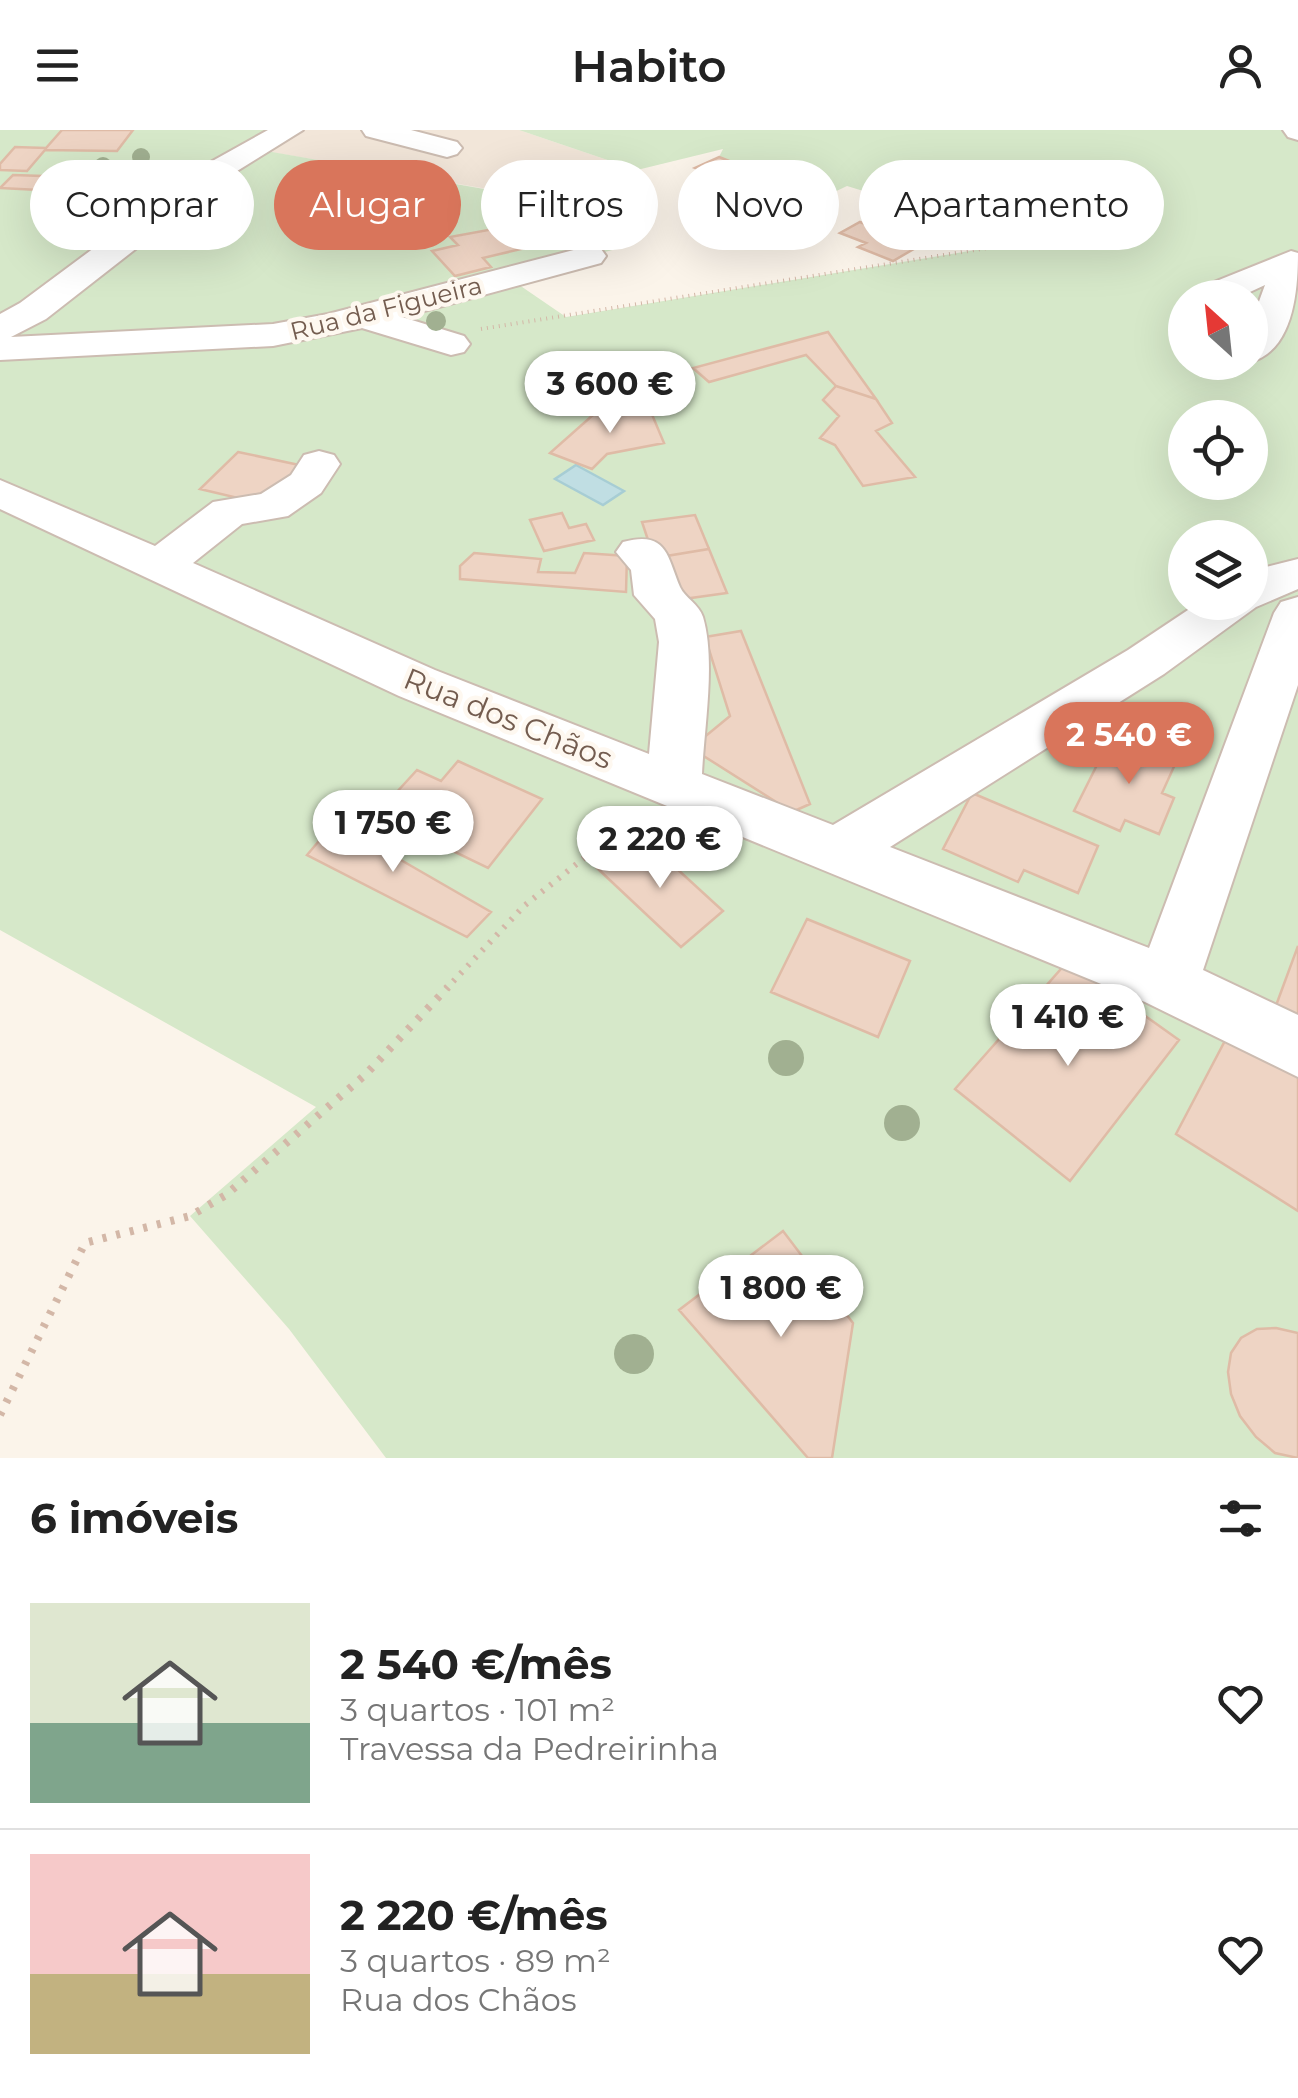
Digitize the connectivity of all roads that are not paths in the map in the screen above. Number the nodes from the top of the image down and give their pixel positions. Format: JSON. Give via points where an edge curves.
{"nodes":[{"id":1,"x":289,"y":130,"type":"edge"},
{"id":2,"x":376,"y":130,"type":"edge"},
{"id":3,"x":447,"y":148,"type":"dead end"},
{"id":4,"x":589,"y":256,"type":"dead end"},
{"id":5,"x":1248,"y":280,"type":"edge"},
{"id":6,"x":363,"y":316,"type":"junction"},
{"id":7,"x":0,"y":329,"type":"edge"},
{"id":8,"x":1272,"y":339,"type":"edge"},
{"id":9,"x":438,"y":341,"type":"road end"},
{"id":10,"x":0,"y":348,"type":"edge"},
{"id":11,"x":320,"y":464,"type":"dead end"},
{"id":12,"x":0,"y":493,"type":"edge"},
{"id":13,"x":640,"y":552,"type":"dead end"},
{"id":14,"x":159,"y":566,"type":"junction"},
{"id":15,"x":1298,"y":574,"type":"edge"},
{"id":16,"x":1268,"y":582,"type":"edge"},
{"id":17,"x":1298,"y":613,"type":"edge"},
{"id":18,"x":1208,"y":620,"type":"edge"},
{"id":19,"x":674,"y":786,"type":"junction"},
{"id":20,"x":837,"y":851,"type":"junction"},
{"id":21,"x":1167,"y":983,"type":"junction"},
{"id":22,"x":1298,"y":1047,"type":"edge"}],
"edges":[{"from":1,"to":7,"type":"street","via":[[218,170]]},
{"from":2,"to":3,"type":"street"},
{"from":4,"to":6,"type":"street","name":"Rua da Figueira"},
{"from":5,"to":8,"type":"street","via":[[1291,261]]},
{"from":6,"to":9,"type":"street"},
{"from":6,"to":10,"type":"street","name":"Rua da Figueira","via":[[273,335]]},
{"from":11,"to":14,"type":"street","via":[[306,484],[274,506],[229,512]]},
{"from":12,"to":14,"type":"street","name":"Rua dos Chãos"},
{"from":13,"to":19,"type":"street","via":[[653,566],[658,594],[678,614],[683,642]]},
{"from":14,"to":19,"type":"street","name":"Rua dos Chãos","via":[[417,683]]},
{"from":15,"to":16,"type":"street"},
{"from":17,"to":21,"type":"street"},
{"from":18,"to":20,"type":"street"},
{"from":19,"to":20,"type":"street","name":"Rua dos Chãos"},
{"from":20,"to":21,"type":"street","name":"Rua dos Chãos"},
{"from":21,"to":22,"type":"street","name":"Rua dos Chãos"}]}
